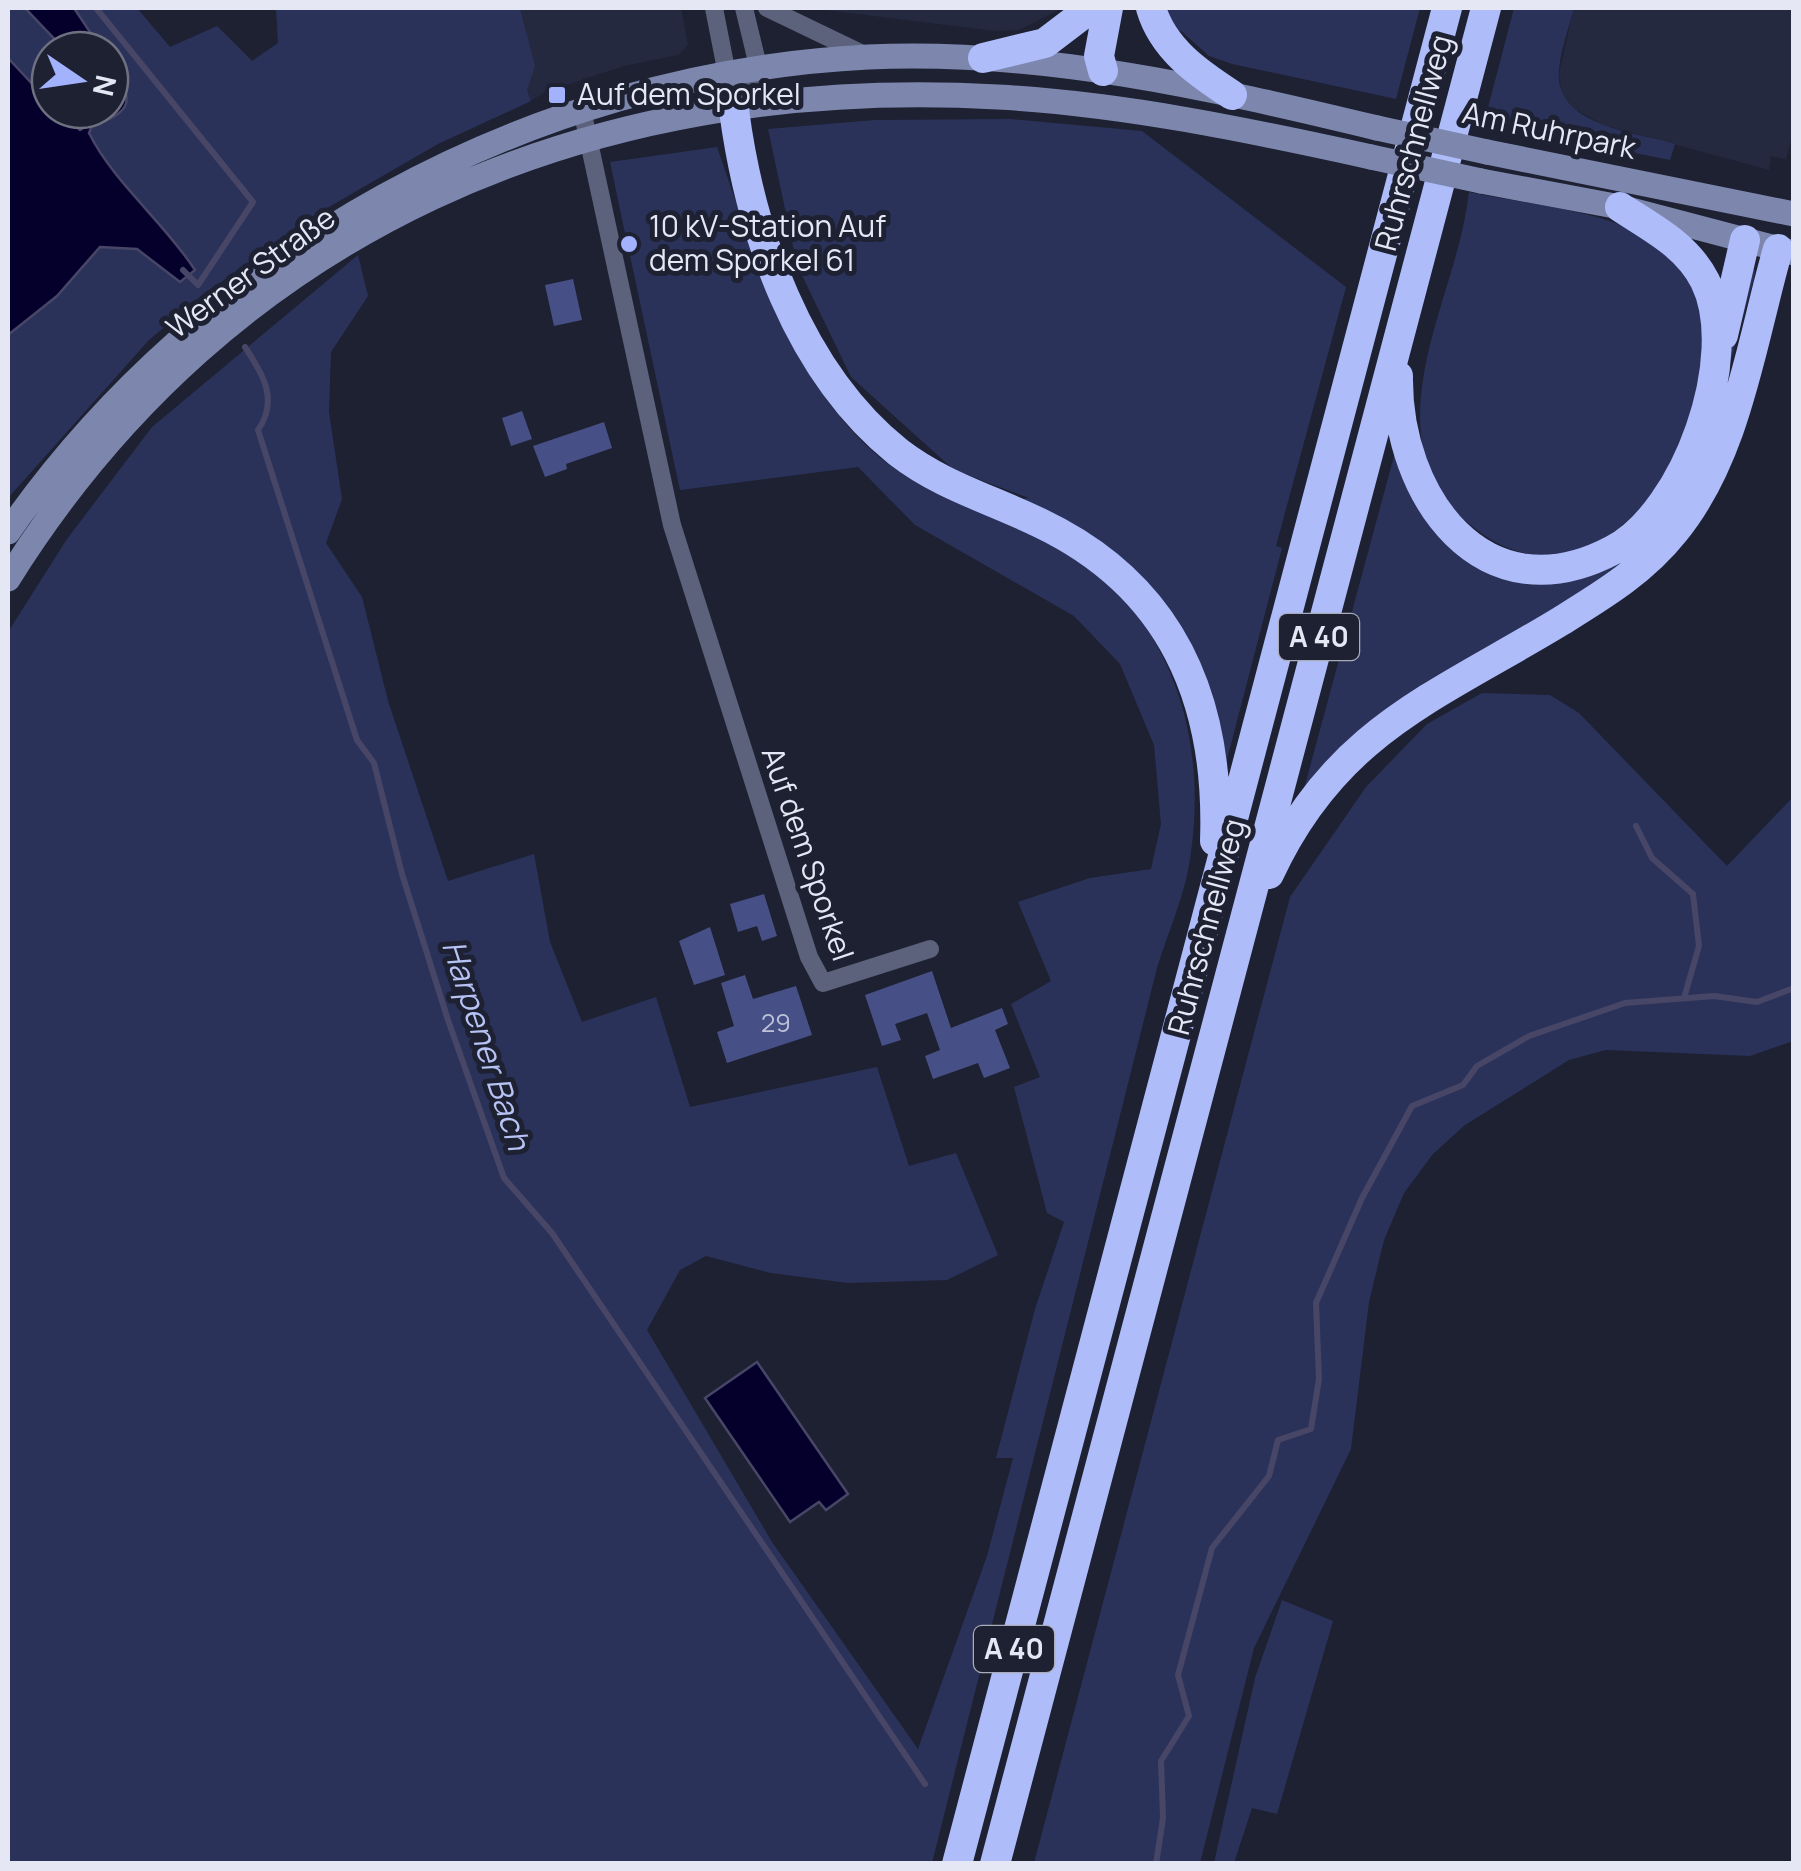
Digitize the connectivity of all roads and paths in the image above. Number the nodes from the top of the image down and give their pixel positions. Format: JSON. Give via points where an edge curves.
{"nodes":[{"id":1,"x":714,"y":8,"type":"edge"},
{"id":2,"x":744,"y":8,"type":"edge"},
{"id":3,"x":767,"y":8,"type":"edge"},
{"id":4,"x":1090,"y":8,"type":"edge"},
{"id":5,"x":1108,"y":8,"type":"edge"},
{"id":6,"x":1150,"y":8,"type":"edge"},
{"id":7,"x":1447,"y":8,"type":"edge"},
{"id":8,"x":1486,"y":8,"type":"edge"},
{"id":9,"x":869,"y":57,"type":"junction"},
{"id":10,"x":983,"y":58,"type":"junction"},
{"id":11,"x":759,"y":70,"type":"junction"},
{"id":12,"x":1104,"y":71,"type":"junction"},
{"id":13,"x":730,"y":74,"type":"junction"},
{"id":14,"x":1232,"y":95,"type":"junction"},
{"id":15,"x":582,"y":110,"type":"junction"},
{"id":16,"x":734,"y":110,"type":"junction"},
{"id":17,"x":1137,"y":111,"type":"junction"},
{"id":18,"x":586,"y":139,"type":"junction"},
{"id":19,"x":1748,"y":204,"type":"junction"},
{"id":20,"x":1620,"y":208,"type":"junction"},
{"id":21,"x":1794,"y":214,"type":"edge"},
{"id":22,"x":1745,"y":240,"type":"junction"},
{"id":23,"x":1786,"y":251,"type":"edge"},
{"id":24,"x":1407,"y":305,"type":"junction"},
{"id":25,"x":1716,"y":364,"type":"junction"},
{"id":26,"x":8,"y":532,"type":"edge"},
{"id":27,"x":8,"y":579,"type":"edge"},
{"id":28,"x":930,"y":948,"type":"dead end"},
{"id":29,"x":1197,"y":957,"type":"junction"},
{"id":30,"x":1232,"y":970,"type":"junction"},
{"id":31,"x":958,"y":1864,"type":"edge"},
{"id":32,"x":995,"y":1864,"type":"edge"}],
"edges":[{"from":1,"to":13,"type":"street"},
{"from":2,"to":11,"type":"street"},
{"from":3,"to":9,"type":"street"},
{"from":4,"to":10,"type":"highway","via":[[1045,43]]},
{"from":5,"to":12,"type":"highway","via":[[1099,56]]},
{"from":6,"to":14,"type":"highway","via":[[1190,67]]},
{"from":7,"to":29,"type":"highway","name":"Ruhrschnellweg","number":"A 40"},
{"from":8,"to":24,"type":"highway","name":"Ruhrschnellweg","number":"A 40"},
{"from":9,"to":10,"type":"main road","name":"Am Ruhrpark"},
{"from":9,"to":11,"type":"main road","name":"Am Ruhrpark"},
{"from":10,"to":12,"type":"main road","name":"Am Ruhrpark"},
{"from":11,"to":13,"type":"main road","name":"Am Ruhrpark"},
{"from":11,"to":16,"type":"street"},
{"from":12,"to":14,"type":"main road","name":"Am Ruhrpark"},
{"from":12,"to":17,"type":"main road","via":[[1114,92]]},
{"from":13,"to":15,"type":"main road","name":"Werner Straße"},
{"from":13,"to":16,"type":"street"},
{"from":14,"to":19,"type":"main road","name":"Am Ruhrpark","bridge":true},
{"from":15,"to":18,"type":"street","name":"Auf dem Sporkel"},
{"from":15,"to":26,"type":"main road","name":"Werner Straße","via":[[399,187],[262,273],[116,400]]},
{"from":16,"to":17,"type":"main road","name":"Am Ruhrpark","via":[[870,96],[996,96]]},
{"from":16,"to":18,"type":"main road","name":"Werner Straße"},
{"from":16,"to":29,"type":"highway","via":[[766,248],[804,335],[856,410],[942,483],[1049,527],[1120,573],[1184,659],[1208,734],[1216,812]]},
{"from":17,"to":20,"type":"main road","name":"Am Ruhrpark","bridge":true},
{"from":18,"to":27,"type":"main road","name":"Werner Straße","via":[[420,202],[364,230],[249,307],[187,357],[117,430]]},
{"from":18,"to":28,"type":"street","name":"Auf dem Sporkel","via":[[672,525],[810,957],[822,984]]},
{"from":19,"to":21,"type":"main road","name":"Am Ruhrpark"},
{"from":19,"to":22,"type":"main road"},
{"from":19,"to":23,"type":"main road"},
{"from":20,"to":22,"type":"main road","name":"Am Ruhrpark"},
{"from":20,"to":25,"type":"highway","via":[[1672,240],[1706,282],[1718,321]]},
{"from":22,"to":23,"type":"main road","name":"Am Ruhrpark"},
{"from":22,"to":25,"type":"highway"},
{"from":23,"to":30,"type":"highway","via":[[1717,463],[1674,533],[1620,584],[1420,701],[1354,752],[1322,786],[1278,855]]},
{"from":24,"to":25,"type":"highway","via":[[1398,407],[1416,472],[1439,518],[1464,544],[1510,566],[1588,560],[1615,550],[1648,523],[1686,462]]},
{"from":24,"to":30,"type":"highway","name":"Ruhrschnellweg","number":"A 40"},
{"from":29,"to":31,"type":"highway","name":"Ruhrschnellweg","number":"A 40"},
{"from":30,"to":32,"type":"highway","name":"Ruhrschnellweg","number":"A 40"}]}
